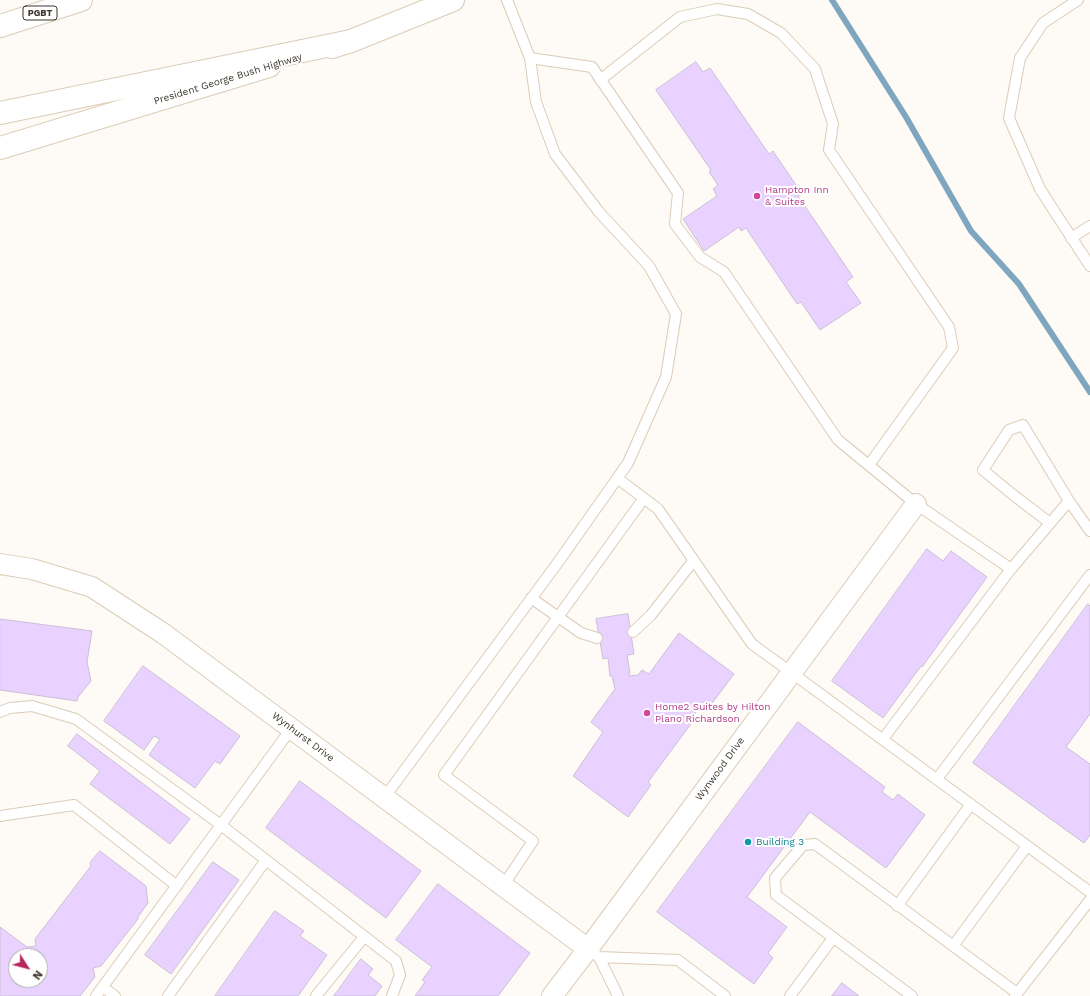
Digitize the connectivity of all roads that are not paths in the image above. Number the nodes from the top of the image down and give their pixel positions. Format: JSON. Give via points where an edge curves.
{"nodes":[{"id":1,"x":81,"y":0,"type":"edge"},
{"id":2,"x":453,"y":0,"type":"edge"},
{"id":3,"x":507,"y":0,"type":"edge"},
{"id":4,"x":1078,"y":0,"type":"edge"},
{"id":5,"x":0,"y":26,"type":"edge"},
{"id":6,"x":351,"y":41,"type":"junction"},
{"id":7,"x":530,"y":58,"type":"junction"},
{"id":8,"x":600,"y":80,"type":"junction"},
{"id":9,"x":0,"y":113,"type":"edge"},
{"id":10,"x":0,"y":148,"type":"edge"},
{"id":11,"x":1090,"y":226,"type":"edge"},
{"id":12,"x":1071,"y":238,"type":"junction"},
{"id":13,"x":1090,"y":266,"type":"edge"},
{"id":14,"x":869,"y":465,"type":"junction"},
{"id":15,"x":617,"y":478,"type":"junction"},
{"id":16,"x":644,"y":498,"type":"junction"},
{"id":17,"x":1069,"y":501,"type":"junction"},
{"id":18,"x":916,"y":504,"type":"junction"},
{"id":19,"x":1050,"y":523,"type":"junction"},
{"id":20,"x":1090,"y":532,"type":"edge"},
{"id":21,"x":694,"y":560,"type":"junction"},
{"id":22,"x":0,"y":564,"type":"edge"},
{"id":23,"x":1011,"y":569,"type":"junction"},
{"id":24,"x":1090,"y":575,"type":"edge"},
{"id":25,"x":531,"y":598,"type":"junction"},
{"id":26,"x":558,"y":617,"type":"junction"},
{"id":27,"x":633,"y":632,"type":"dead end"},
{"id":28,"x":597,"y":638,"type":"dead end"},
{"id":29,"x":792,"y":673,"type":"junction"},
{"id":30,"x":0,"y":712,"type":"edge"},
{"id":31,"x":292,"y":729,"type":"junction"},
{"id":32,"x":883,"y":739,"type":"junction"},
{"id":33,"x":936,"y":779,"type":"junction"},
{"id":34,"x":384,"y":798,"type":"junction"},
{"id":35,"x":971,"y":804,"type":"junction"},
{"id":36,"x":0,"y":816,"type":"edge"},
{"id":37,"x":221,"y":825,"type":"junction"},
{"id":38,"x":1027,"y":846,"type":"junction"},
{"id":39,"x":266,"y":860,"type":"junction"},
{"id":40,"x":177,"y":886,"type":"junction"},
{"id":41,"x":503,"y":886,"type":"junction"},
{"id":42,"x":1090,"y":892,"type":"edge"},
{"id":43,"x":1090,"y":900,"type":"edge"},
{"id":44,"x":897,"y":906,"type":"junction"},
{"id":45,"x":364,"y":936,"type":"junction"},
{"id":46,"x":834,"y":938,"type":"junction"},
{"id":47,"x":952,"y":946,"type":"junction"},
{"id":48,"x":594,"y":953,"type":"junction"},
{"id":49,"x":103,"y":987,"type":"junction"},
{"id":50,"x":1016,"y":995,"type":"edge"},
{"id":51,"x":96,"y":996,"type":"edge"},
{"id":52,"x":115,"y":996,"type":"edge"},
{"id":53,"x":168,"y":996,"type":"edge"},
{"id":54,"x":316,"y":996,"type":"edge"},
{"id":55,"x":392,"y":996,"type":"edge"},
{"id":56,"x":552,"y":996,"type":"edge"},
{"id":57,"x":618,"y":996,"type":"edge"},
{"id":58,"x":725,"y":996,"type":"edge"},
{"id":59,"x":790,"y":996,"type":"edge"},
{"id":60,"x":912,"y":996,"type":"edge"}],
"edges":[{"from":1,"to":5,"type":"main road","number":"PGBT"},
{"from":2,"to":6,"type":"main road","name":"President George Bush Highway"},
{"from":3,"to":7,"type":"lane"},
{"from":4,"to":12,"type":"lane","via":[[1043,23],[1020,58],[1009,118],[1040,189]]},
{"from":6,"to":9,"type":"main road"},
{"from":6,"to":10,"type":"main road","name":"President George Bush Highway"},
{"from":7,"to":8,"type":"lane","via":[[592,67]]},
{"from":7,"to":15,"type":"lane","via":[[536,102],[555,154],[599,212],[648,266],[676,314],[666,377],[628,463]]},
{"from":8,"to":14,"type":"lane","via":[[678,192],[675,224],[700,257],[724,272],[838,440]]},
{"from":8,"to":14,"type":"lane","via":[[680,17],[717,8],[748,14],[781,33],[815,69],[833,124],[829,150],[949,327],[952,348]]},
{"from":11,"to":12,"type":"lane"},
{"from":12,"to":13,"type":"lane"},
{"from":14,"to":18,"type":"lane"},
{"from":15,"to":16,"type":"lane"},
{"from":15,"to":25,"type":"lane"},
{"from":16,"to":21,"type":"lane","via":[[658,508]]},
{"from":16,"to":26,"type":"lane"},
{"from":17,"to":19,"type":"lane"},
{"from":17,"to":19,"type":"lane","via":[[1023,425],[1009,430],[983,470]]},
{"from":17,"to":20,"type":"lane"},
{"from":18,"to":23,"type":"lane"},
{"from":18,"to":29,"type":"street","name":"Wynwood Drive"},
{"from":19,"to":23,"type":"lane"},
{"from":21,"to":27,"type":"lane","via":[[651,615]]},
{"from":21,"to":29,"type":"lane","via":[[752,644]]},
{"from":22,"to":31,"type":"street","name":"Wynhurst Drive","via":[[92,587],[164,634]]},
{"from":23,"to":32,"type":"lane"},
{"from":24,"to":33,"type":"lane"},
{"from":25,"to":26,"type":"lane"},
{"from":25,"to":34,"type":"lane"},
{"from":26,"to":28,"type":"lane","via":[[582,633]]},
{"from":26,"to":41,"type":"lane","via":[[444,775],[533,841]]},
{"from":29,"to":32,"type":"lane"},
{"from":29,"to":48,"type":"street","name":"Wynwood Drive"},
{"from":30,"to":37,"type":"lane","via":[[10,708],[32,706],[76,719]]},
{"from":31,"to":34,"type":"street","name":"Wynhurst Drive"},
{"from":31,"to":37,"type":"lane"},
{"from":32,"to":33,"type":"lane"},
{"from":33,"to":35,"type":"lane"},
{"from":34,"to":41,"type":"street","name":"Wynhurst Drive"},
{"from":35,"to":38,"type":"lane"},
{"from":35,"to":44,"type":"lane"},
{"from":36,"to":40,"type":"lane","via":[[74,805]]},
{"from":37,"to":39,"type":"lane"},
{"from":37,"to":40,"type":"lane"},
{"from":38,"to":42,"type":"lane"},
{"from":38,"to":47,"type":"lane"},
{"from":39,"to":45,"type":"lane"},
{"from":39,"to":53,"type":"lane"},
{"from":40,"to":49,"type":"lane"},
{"from":41,"to":48,"type":"street","name":"Wynhurst Drive"},
{"from":43,"to":50,"type":"lane"},
{"from":44,"to":46,"type":"lane","via":[[815,844],[803,845],[775,878],[776,895]]},
{"from":44,"to":47,"type":"lane"},
{"from":45,"to":54,"type":"lane"},
{"from":45,"to":55,"type":"lane","via":[[396,961],[400,975]]},
{"from":46,"to":59,"type":"lane"},
{"from":46,"to":60,"type":"lane"},
{"from":47,"to":50,"type":"lane"},
{"from":48,"to":56,"type":"street","name":"Wynwood Drive"},
{"from":48,"to":57,"type":"lane"},
{"from":48,"to":58,"type":"lane","via":[[678,960]]},
{"from":49,"to":51,"type":"lane"},
{"from":49,"to":52,"type":"lane"}]}
